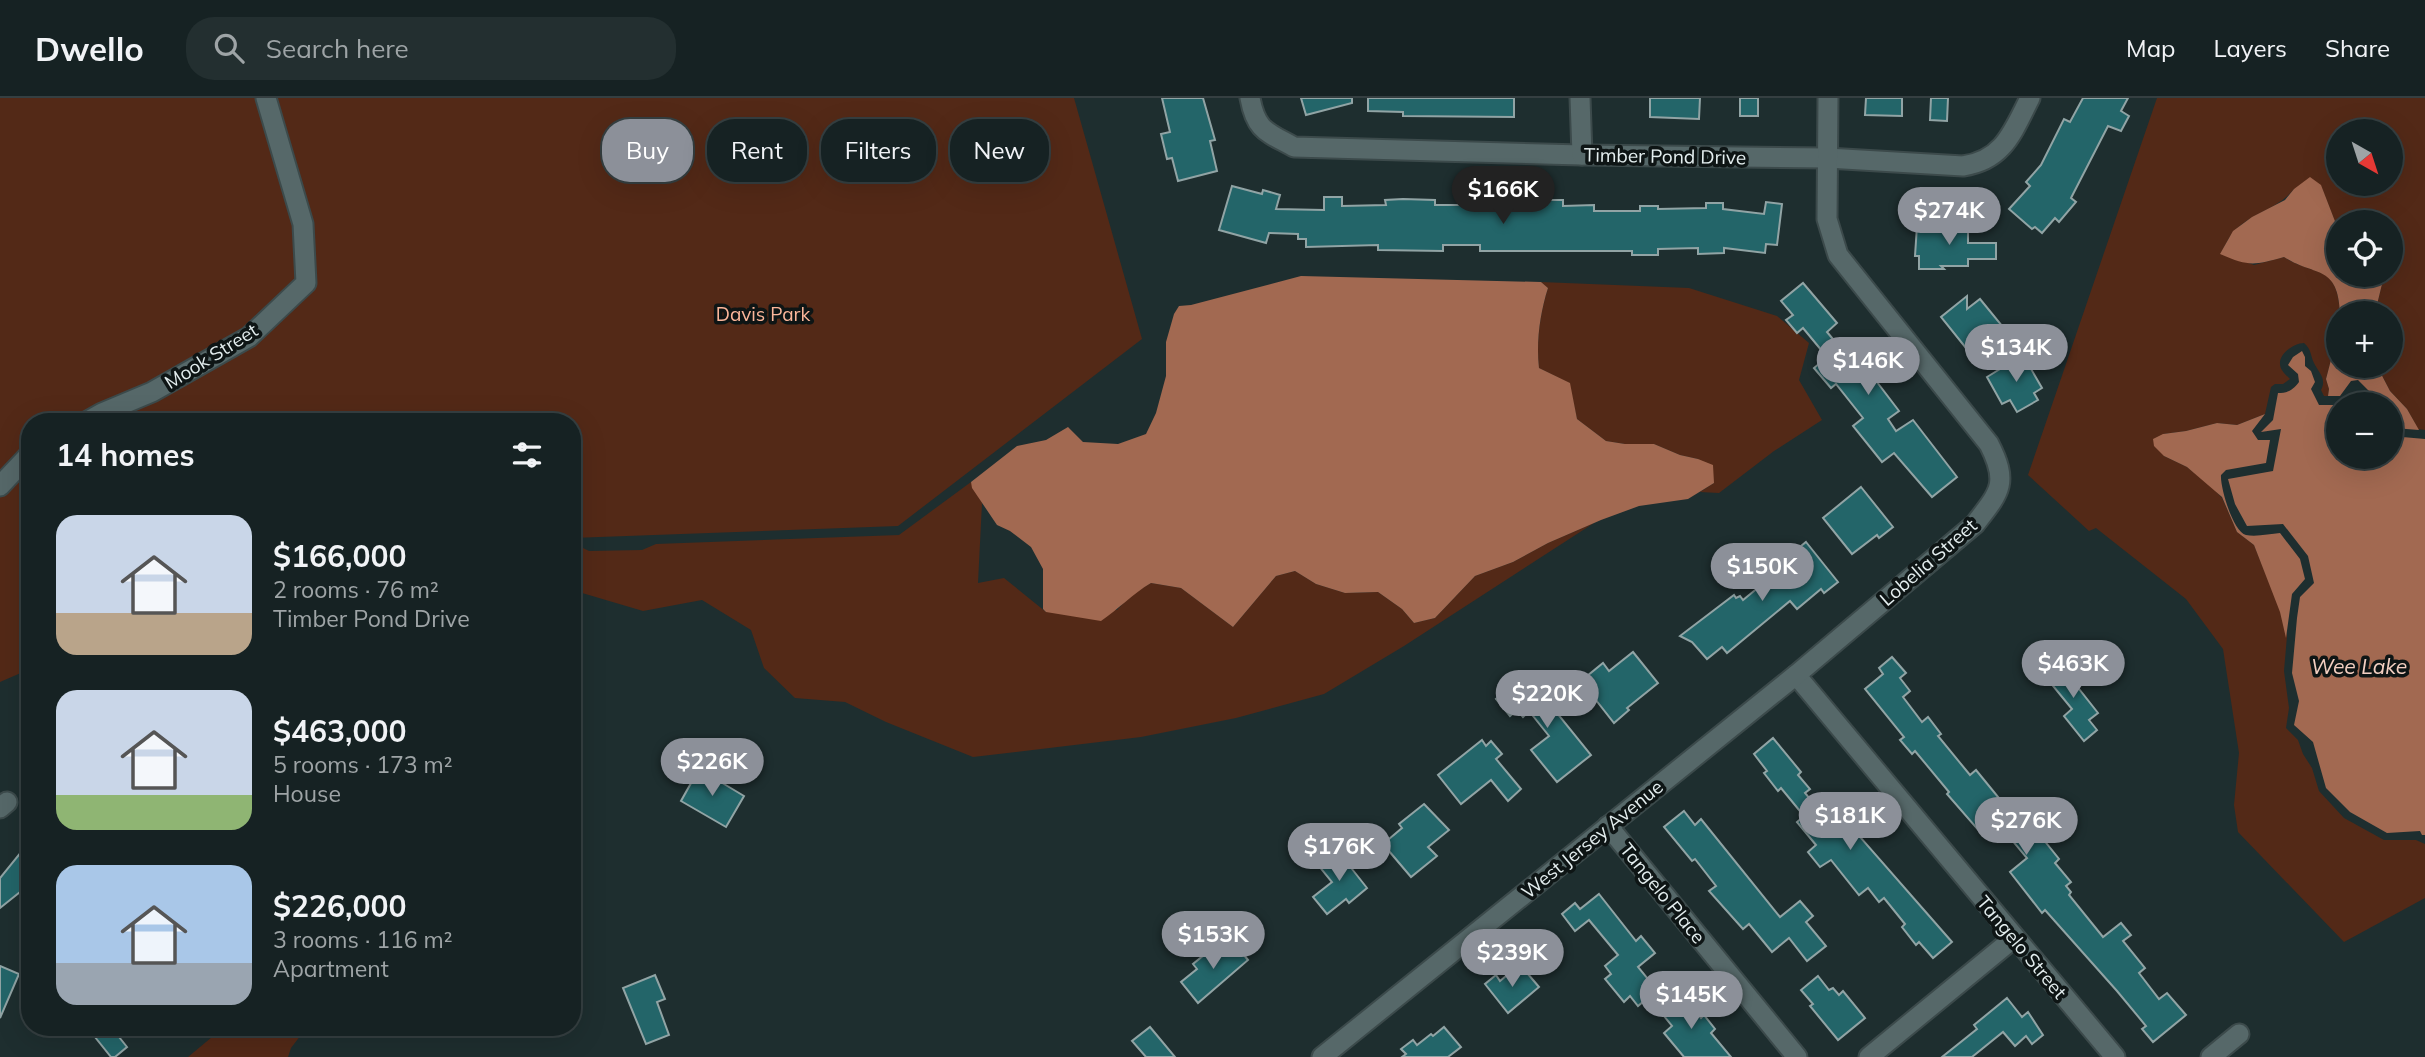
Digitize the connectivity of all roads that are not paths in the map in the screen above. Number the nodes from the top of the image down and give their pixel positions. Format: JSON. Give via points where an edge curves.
{"nodes":[{"id":1,"x":266,"y":98,"type":"edge"},
{"id":2,"x":1250,"y":98,"type":"edge"},
{"id":3,"x":1580,"y":98,"type":"edge"},
{"id":4,"x":1828,"y":98,"type":"edge"},
{"id":5,"x":2030,"y":98,"type":"edge"},
{"id":6,"x":1582,"y":155,"type":"junction"},
{"id":7,"x":1827,"y":158,"type":"junction"},
{"id":8,"x":102,"y":413,"type":"edge"},
{"id":9,"x":21,"y":464,"type":"edge"},
{"id":10,"x":0,"y":486,"type":"edge"},
{"id":11,"x":1796,"y":675,"type":"junction"},
{"id":12,"x":1608,"y":826,"type":"junction"},
{"id":13,"x":2014,"y":938,"type":"junction"},
{"id":14,"x":2239,"y":1034,"type":"dead end"},
{"id":15,"x":1322,"y":1057,"type":"edge"},
{"id":16,"x":1797,"y":1057,"type":"edge"},
{"id":17,"x":1869,"y":1057,"type":"edge"},
{"id":18,"x":2115,"y":1057,"type":"edge"},
{"id":19,"x":2211,"y":1057,"type":"edge"}],
"edges":[{"from":1,"to":8,"type":"street","name":"Mook Street","via":[[303,224],[306,284],[249,337],[152,392]]},
{"from":2,"to":6,"type":"street","name":"Timber Pond Drive","via":[[1262,130],[1294,147]]},
{"from":3,"to":6,"type":"street"},
{"from":4,"to":7,"type":"street","name":"Lobelia Street"},
{"from":5,"to":7,"type":"street","name":"Timber Pond Drive","via":[[2004,146],[1979,164]]},
{"from":6,"to":7,"type":"street","name":"Timber Pond Drive"},
{"from":7,"to":11,"type":"street","name":"Lobelia Street","via":[[1827,219],[1838,255],[1989,444],[2002,480],[1975,524]]},
{"from":9,"to":10,"type":"street"},
{"from":11,"to":12,"type":"street","name":"West Jersey Avenue"},
{"from":11,"to":13,"type":"street","name":"Tangelo Street"},
{"from":12,"to":15,"type":"street","name":"West Jersey Avenue"},
{"from":12,"to":16,"type":"street","name":"Tangelo Place"},
{"from":13,"to":17,"type":"street"},
{"from":13,"to":18,"type":"street","name":"Tangelo Street"},
{"from":14,"to":19,"type":"street"}]}
